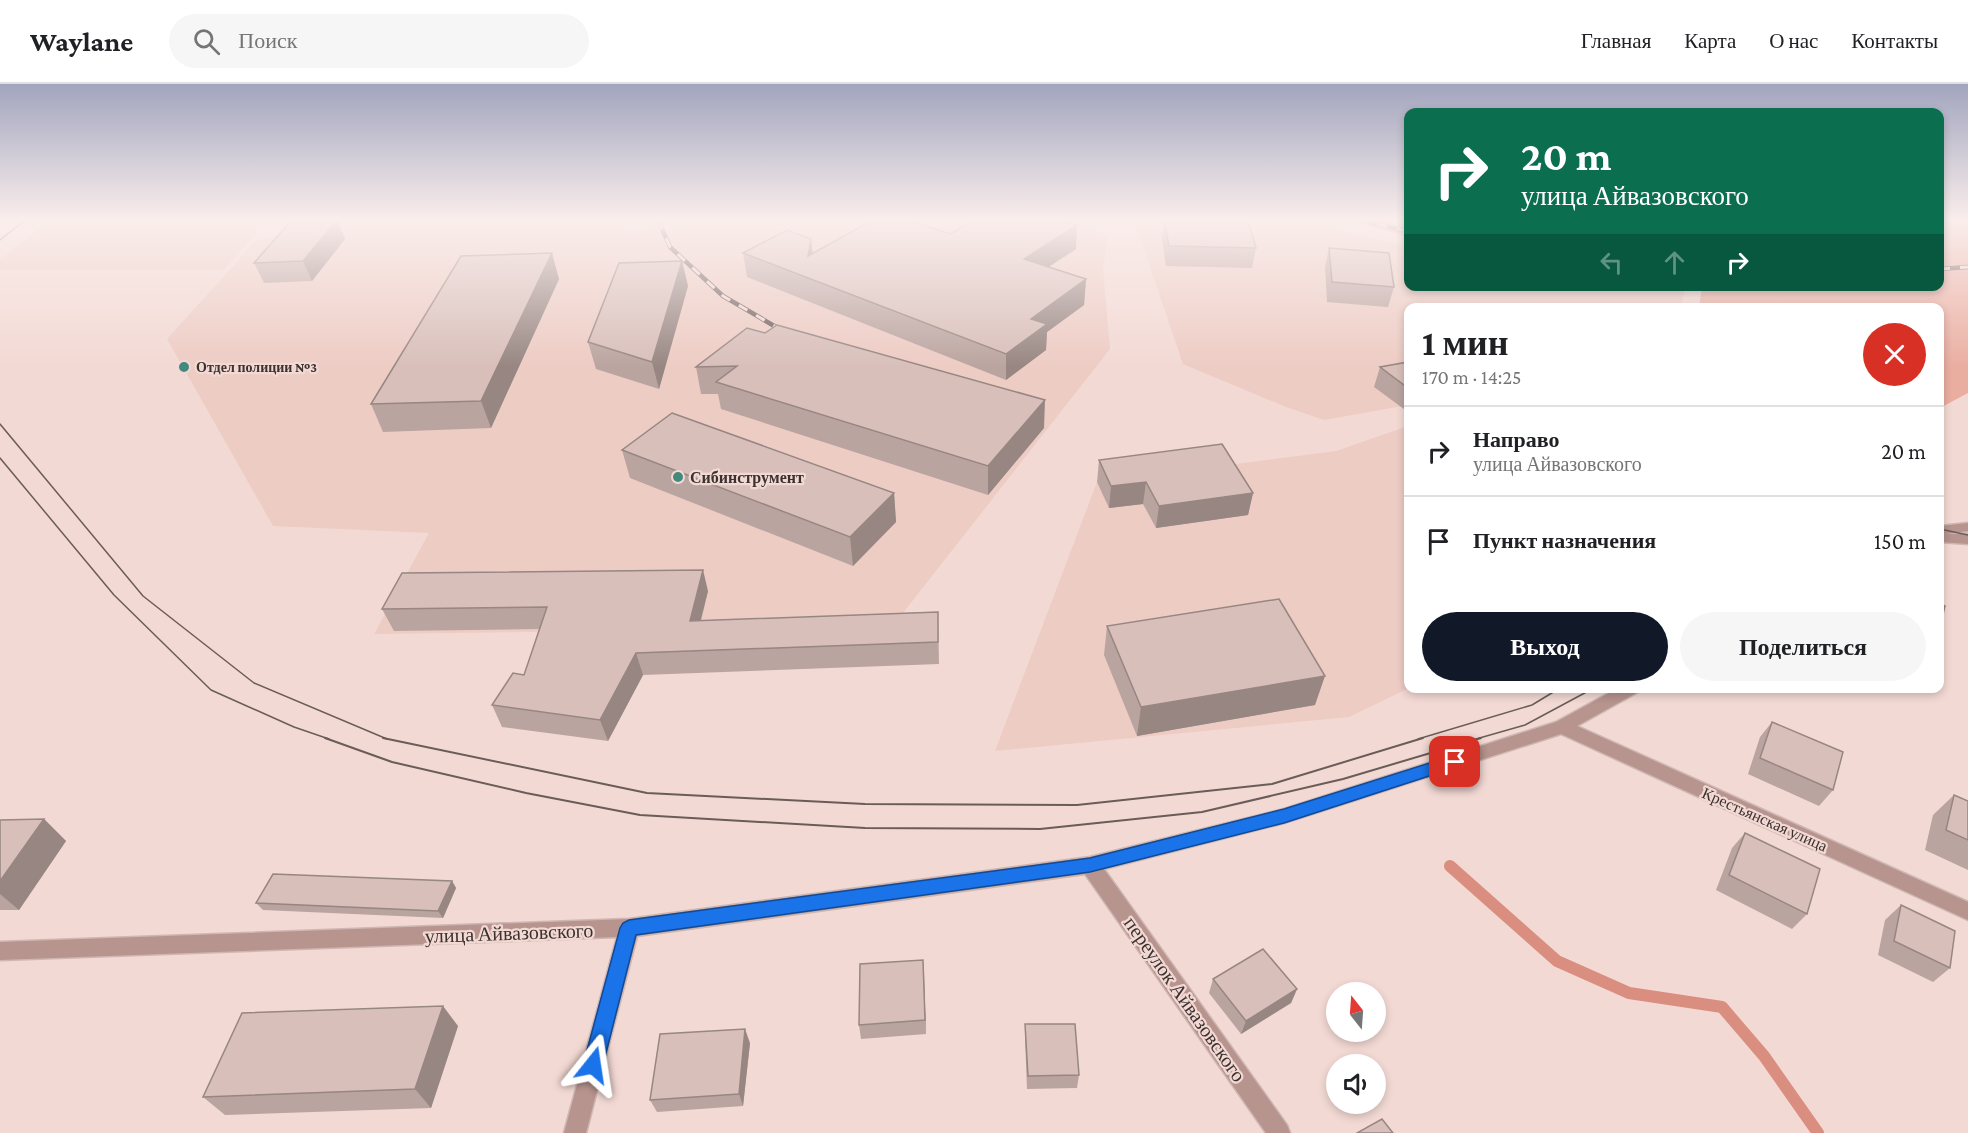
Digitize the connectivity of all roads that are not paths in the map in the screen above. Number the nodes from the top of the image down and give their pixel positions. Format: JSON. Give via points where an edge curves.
{"nodes":[{"id":1,"x":1968,"y":527,"type":"edge"},
{"id":2,"x":1944,"y":530,"type":"edge"},
{"id":3,"x":1944,"y":538,"type":"edge"},
{"id":4,"x":1968,"y":539,"type":"edge"},
{"id":5,"x":1623,"y":693,"type":"edge"},
{"id":6,"x":1562,"y":727,"type":"junction"},
{"id":7,"x":1090,"y":865,"type":"junction"},
{"id":8,"x":1968,"y":911,"type":"edge"},
{"id":9,"x":629,"y":928,"type":"junction"},
{"id":10,"x":0,"y":951,"type":"edge"},
{"id":11,"x":575,"y":1133,"type":"edge"},
{"id":12,"x":1279,"y":1133,"type":"edge"}],
"edges":[{"from":1,"to":2,"type":"street"},
{"from":3,"to":4,"type":"street"},
{"from":5,"to":6,"type":"street","name":"улица Айвазовского"},
{"from":6,"to":7,"type":"street","name":"улица Айвазовского","via":[[1284,816]]},
{"from":6,"to":8,"type":"street","name":"Крестьянская улица"},
{"from":7,"to":9,"type":"street","name":"улица Айвазовского"},
{"from":7,"to":12,"type":"street","name":"переулок Айвазовского"},
{"from":9,"to":10,"type":"street","name":"улица Айвазовского"},
{"from":9,"to":11,"type":"street"}]}
